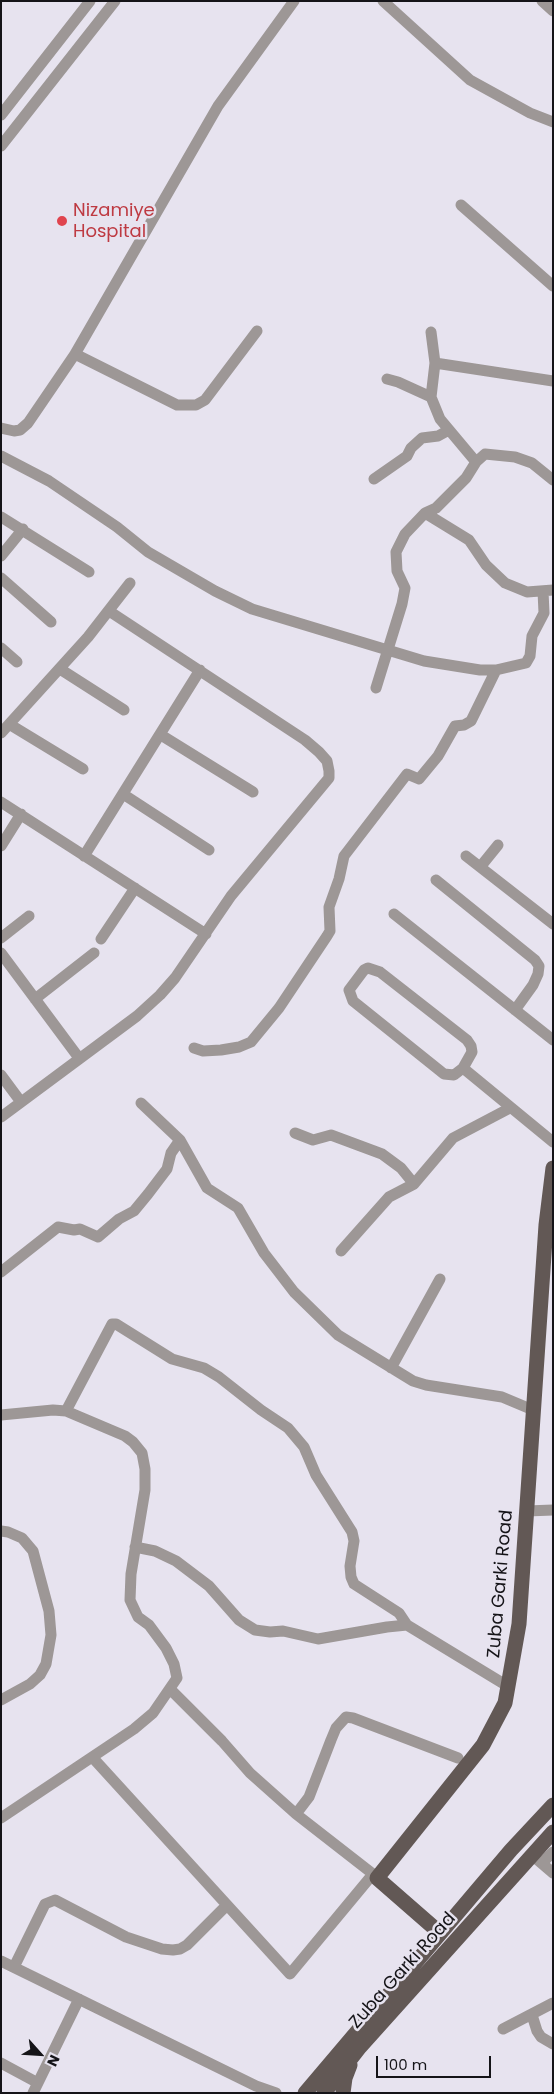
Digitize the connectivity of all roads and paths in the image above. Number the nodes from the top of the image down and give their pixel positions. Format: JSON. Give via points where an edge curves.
{"nodes":[{"id":1,"x":90,"y":1,"type":"edge"},
{"id":2,"x":115,"y":1,"type":"edge"},
{"id":3,"x":294,"y":1,"type":"edge"},
{"id":4,"x":383,"y":1,"type":"edge"},
{"id":5,"x":542,"y":1,"type":"edge"},
{"id":6,"x":553,"y":12,"type":"edge"},
{"id":7,"x":1,"y":115,"type":"edge"},
{"id":8,"x":553,"y":122,"type":"edge"},
{"id":9,"x":1,"y":146,"type":"edge"},
{"id":10,"x":461,"y":205,"type":"dead end"},
{"id":11,"x":553,"y":286,"type":"edge"},
{"id":12,"x":257,"y":331,"type":"dead end"},
{"id":13,"x":431,"y":332,"type":"dead end"},
{"id":14,"x":75,"y":354,"type":"junction"},
{"id":15,"x":435,"y":364,"type":"junction"},
{"id":16,"x":387,"y":379,"type":"dead end"},
{"id":17,"x":553,"y":382,"type":"edge"},
{"id":18,"x":431,"y":397,"type":"junction"},
{"id":19,"x":1,"y":428,"type":"edge"},
{"id":20,"x":449,"y":430,"type":"junction"},
{"id":21,"x":1,"y":456,"type":"edge"},
{"id":22,"x":476,"y":462,"type":"junction"},
{"id":23,"x":374,"y":479,"type":"dead end"},
{"id":24,"x":553,"y":480,"type":"edge"},
{"id":25,"x":425,"y":513,"type":"junction"},
{"id":26,"x":1,"y":517,"type":"edge"},
{"id":27,"x":23,"y":529,"type":"junction"},
{"id":28,"x":1,"y":556,"type":"edge"},
{"id":29,"x":89,"y":572,"type":"dead end"},
{"id":30,"x":1,"y":578,"type":"edge"},
{"id":31,"x":130,"y":583,"type":"dead end"},
{"id":32,"x":548,"y":591,"type":"edge"},
{"id":33,"x":109,"y":611,"type":"junction"},
{"id":34,"x":51,"y":622,"type":"dead end"},
{"id":35,"x":1,"y":648,"type":"edge"},
{"id":36,"x":387,"y":649,"type":"junction"},
{"id":37,"x":17,"y":662,"type":"dead end"},
{"id":38,"x":60,"y":669,"type":"junction"},
{"id":39,"x":200,"y":670,"type":"junction"},
{"id":40,"x":496,"y":670,"type":"junction"},
{"id":41,"x":376,"y":688,"type":"dead end"},
{"id":42,"x":124,"y":710,"type":"dead end"},
{"id":43,"x":5,"y":728,"type":"edge"},
{"id":44,"x":161,"y":735,"type":"junction"},
{"id":45,"x":83,"y":769,"type":"dead end"},
{"id":46,"x":253,"y":792,"type":"dead end"},
{"id":47,"x":124,"y":794,"type":"junction"},
{"id":48,"x":1,"y":802,"type":"edge"},
{"id":49,"x":21,"y":814,"type":"junction"},
{"id":50,"x":498,"y":845,"type":"dead end"},
{"id":51,"x":1,"y":846,"type":"edge"},
{"id":52,"x":210,"y":850,"type":"dead end"},
{"id":53,"x":84,"y":856,"type":"junction"},
{"id":54,"x":466,"y":856,"type":"dead end"},
{"id":55,"x":481,"y":866,"type":"junction"},
{"id":56,"x":436,"y":880,"type":"dead end"},
{"id":57,"x":135,"y":888,"type":"junction"},
{"id":58,"x":394,"y":914,"type":"dead end"},
{"id":59,"x":29,"y":916,"type":"dead end"},
{"id":60,"x":553,"y":924,"type":"edge"},
{"id":61,"x":206,"y":934,"type":"junction"},
{"id":62,"x":1,"y":938,"type":"edge"},
{"id":63,"x":101,"y":939,"type":"dead end"},
{"id":64,"x":1,"y":953,"type":"edge"},
{"id":65,"x":94,"y":953,"type":"dead end"},
{"id":66,"x":35,"y":999,"type":"junction"},
{"id":67,"x":514,"y":1010,"type":"junction"},
{"id":68,"x":553,"y":1040,"type":"edge"},
{"id":69,"x":194,"y":1048,"type":"dead end"},
{"id":70,"x":79,"y":1058,"type":"junction"},
{"id":71,"x":463,"y":1068,"type":"junction"},
{"id":72,"x":1,"y":1075,"type":"edge"},
{"id":73,"x":21,"y":1102,"type":"junction"},
{"id":74,"x":141,"y":1103,"type":"dead end"},
{"id":75,"x":510,"y":1108,"type":"junction"},
{"id":76,"x":1,"y":1117,"type":"edge"},
{"id":77,"x":295,"y":1133,"type":"dead end"},
{"id":78,"x":180,"y":1140,"type":"junction"},
{"id":79,"x":553,"y":1142,"type":"edge"},
{"id":80,"x":553,"y":1168,"type":"edge"},
{"id":81,"x":414,"y":1184,"type":"junction"},
{"id":82,"x":341,"y":1250,"type":"dead end"},
{"id":83,"x":1,"y":1272,"type":"edge"},
{"id":84,"x":440,"y":1279,"type":"dead end"},
{"id":85,"x":391,"y":1368,"type":"junction"},
{"id":86,"x":533,"y":1410,"type":"junction"},
{"id":87,"x":66,"y":1411,"type":"junction"},
{"id":88,"x":1,"y":1415,"type":"edge"},
{"id":89,"x":553,"y":1510,"type":"edge"},
{"id":90,"x":527,"y":1511,"type":"junction"},
{"id":91,"x":1,"y":1530,"type":"edge"},
{"id":92,"x":135,"y":1547,"type":"junction"},
{"id":93,"x":406,"y":1625,"type":"junction"},
{"id":94,"x":509,"y":1687,"type":"junction"},
{"id":95,"x":170,"y":1689,"type":"junction"},
{"id":96,"x":1,"y":1700,"type":"edge"},
{"id":97,"x":93,"y":1758,"type":"junction"},
{"id":98,"x":458,"y":1758,"type":"dead end"},
{"id":99,"x":553,"y":1805,"type":"edge"},
{"id":100,"x":296,"y":1814,"type":"junction"},
{"id":101,"x":1,"y":1818,"type":"edge"},
{"id":102,"x":553,"y":1832,"type":"edge"},
{"id":103,"x":553,"y":1852,"type":"edge"},
{"id":104,"x":537,"y":1859,"type":"junction"},
{"id":105,"x":553,"y":1873,"type":"edge"},
{"id":106,"x":375,"y":1876,"type":"junction"},
{"id":107,"x":226,"y":1906,"type":"junction"},
{"id":108,"x":440,"y":1933,"type":"junction"},
{"id":109,"x":1,"y":1961,"type":"edge"},
{"id":110,"x":14,"y":1967,"type":"junction"},
{"id":111,"x":79,"y":1999,"type":"junction"},
{"id":112,"x":553,"y":2003,"type":"edge"},
{"id":113,"x":532,"y":2015,"type":"junction"},
{"id":114,"x":503,"y":2030,"type":"dead end"},
{"id":115,"x":553,"y":2044,"type":"edge"},
{"id":116,"x":360,"y":2046,"type":"junction"},
{"id":117,"x":1,"y":2063,"type":"edge"},
{"id":118,"x":36,"y":2088,"type":"edge"},
{"id":119,"x":276,"y":2093,"type":"edge"},
{"id":120,"x":305,"y":2093,"type":"edge"},
{"id":121,"x":324,"y":2093,"type":"edge"},
{"id":122,"x":343,"y":2093,"type":"edge"}],
"edges":[{"from":1,"to":7,"type":"street"},
{"from":2,"to":9,"type":"street"},
{"from":3,"to":14,"type":"street","via":[[218,106]]},
{"from":4,"to":8,"type":"street","via":[[470,80]]},
{"from":5,"to":6,"type":"street"},
{"from":10,"to":11,"type":"street"},
{"from":12,"to":14,"type":"street","via":[[205,400],[196,405],[177,405]]},
{"from":13,"to":15,"type":"street"},
{"from":14,"to":19,"type":"street","via":[[28,423],[14,432]]},
{"from":15,"to":17,"type":"street"},
{"from":15,"to":18,"type":"street"},
{"from":16,"to":18,"type":"street"},
{"from":18,"to":20,"type":"street","via":[[440,419]]},
{"from":20,"to":22,"type":"street"},
{"from":20,"to":23,"type":"street","via":[[438,436],[422,438],[407,456]]},
{"from":21,"to":36,"type":"street","via":[[49,481],[148,552],[215,591],[252,609]]},
{"from":22,"to":24,"type":"street","via":[[485,454],[515,457],[532,463]]},
{"from":22,"to":25,"type":"street","via":[[466,478],[436,508]]},
{"from":25,"to":32,"type":"street","via":[[469,540],[486,565],[505,583],[527,592]]},
{"from":25,"to":36,"type":"street","via":[[405,534],[396,552],[397,571],[405,588]]},
{"from":26,"to":27,"type":"street"},
{"from":27,"to":28,"type":"street"},
{"from":27,"to":29,"type":"street"},
{"from":30,"to":34,"type":"street"},
{"from":31,"to":33,"type":"street"},
{"from":32,"to":40,"type":"street","via":[[544,613],[532,636],[526,663]]},
{"from":33,"to":38,"type":"street"},
{"from":33,"to":39,"type":"street"},
{"from":35,"to":37,"type":"street"},
{"from":36,"to":40,"type":"street","via":[[424,661]]},
{"from":36,"to":41,"type":"street"},
{"from":38,"to":42,"type":"street"},
{"from":38,"to":43,"type":"street"},
{"from":39,"to":44,"type":"street"},
{"from":39,"to":61,"type":"street","via":[[305,740],[320,752],[330,771],[325,785],[232,896]]},
{"from":40,"to":69,"type":"street","via":[[471,721],[455,726],[438,756],[419,779],[407,774],[344,856],[329,906],[330,931],[279,1008],[251,1042],[221,1050]]},
{"from":43,"to":45,"type":"street"},
{"from":44,"to":46,"type":"street"},
{"from":44,"to":47,"type":"street"},
{"from":47,"to":52,"type":"street"},
{"from":47,"to":53,"type":"street"},
{"from":48,"to":49,"type":"street"},
{"from":49,"to":51,"type":"street"},
{"from":49,"to":53,"type":"street"},
{"from":50,"to":55,"type":"street"},
{"from":53,"to":57,"type":"street"},
{"from":54,"to":55,"type":"street"},
{"from":55,"to":60,"type":"street"},
{"from":56,"to":67,"type":"street","via":[[539,966],[533,985]]},
{"from":57,"to":61,"type":"street"},
{"from":57,"to":63,"type":"street"},
{"from":58,"to":67,"type":"street"},
{"from":59,"to":62,"type":"street"},
{"from":61,"to":70,"type":"street","via":[[160,995]]},
{"from":64,"to":66,"type":"street"},
{"from":65,"to":66,"type":"street"},
{"from":66,"to":70,"type":"street"},
{"from":67,"to":68,"type":"street"},
{"from":70,"to":73,"type":"street"},
{"from":71,"to":71,"type":"street","via":[[454,1075],[444,1074],[353,1001],[349,990],[364,970],[373,968],[380,972],[467,1040],[472,1052]]},
{"from":71,"to":75,"type":"street"},
{"from":72,"to":73,"type":"street"},
{"from":73,"to":76,"type":"street"},
{"from":74,"to":78,"type":"street"},
{"from":75,"to":79,"type":"street"},
{"from":75,"to":81,"type":"street","via":[[453,1138]]},
{"from":77,"to":81,"type":"street","via":[[313,1140],[331,1135],[382,1154],[401,1168]]},
{"from":78,"to":83,"type":"street","via":[[171,1153],[167,1169],[134,1211],[98,1237],[80,1229],[58,1227]]},
{"from":78,"to":85,"type":"street","via":[[207,1188],[238,1208],[264,1253],[294,1292],[338,1335]]},
{"from":80,"to":86,"type":"main road","name":"Zuba Garki Road"},
{"from":81,"to":82,"type":"street","via":[[389,1197]]},
{"from":84,"to":85,"type":"street"},
{"from":85,"to":86,"type":"street","via":[[426,1385],[502,1398]]},
{"from":86,"to":90,"type":"main road","name":"Zuba Garki Road"},
{"from":87,"to":88,"type":"street"},
{"from":87,"to":92,"type":"street","via":[[125,1436],[142,1453],[145,1490]]},
{"from":87,"to":93,"type":"street","via":[[112,1324],[172,1359],[204,1368],[219,1377],[288,1428],[304,1447],[316,1476],[352,1532],[354,1541],[350,1566],[354,1584],[399,1613]]},
{"from":89,"to":90,"type":"street"},
{"from":90,"to":94,"type":"main road","name":"Zuba Garki Road","via":[[519,1624]]},
{"from":91,"to":96,"type":"street","via":[[22,1538],[33,1551],[49,1611],[51,1635],[46,1664],[40,1675]]},
{"from":92,"to":93,"type":"street","via":[[155,1551],[176,1561],[209,1586],[239,1620],[255,1630],[283,1631],[318,1640]]},
{"from":92,"to":95,"type":"street","via":[[130,1600],[138,1617],[149,1625],[174,1664],[177,1678]]},
{"from":93,"to":94,"type":"street"},
{"from":94,"to":106,"type":"main road","name":"Zuba Garki Road","via":[[505,1702],[483,1744]]},
{"from":95,"to":97,"type":"street","via":[[153,1713]]},
{"from":95,"to":100,"type":"street","via":[[250,1772]]},
{"from":97,"to":101,"type":"street"},
{"from":97,"to":107,"type":"street"},
{"from":98,"to":100,"type":"street","via":[[346,1717],[336,1728],[309,1797]]},
{"from":99,"to":108,"type":"main road","name":"Zuba Garki Road"},
{"from":100,"to":106,"type":"street"},
{"from":102,"to":104,"type":"main road","name":"Zuba Garki Road"},
{"from":103,"to":104,"type":"street"},
{"from":104,"to":105,"type":"street"},
{"from":104,"to":116,"type":"main road","name":"Zuba Garki Road"},
{"from":106,"to":107,"type":"street","via":[[290,1974]]},
{"from":106,"to":108,"type":"main road","name":"Zuba Garki Road"},
{"from":107,"to":110,"type":"street","via":[[187,1945],[173,1950],[126,1937],[55,1900],[45,1904]]},
{"from":108,"to":120,"type":"main road","name":"Zuba Garki Road"},
{"from":109,"to":110,"type":"street"},
{"from":110,"to":111,"type":"street"},
{"from":111,"to":118,"type":"street"},
{"from":111,"to":119,"type":"street"},
{"from":112,"to":113,"type":"street"},
{"from":113,"to":114,"type":"street"},
{"from":113,"to":115,"type":"street","via":[[537,2031]]},
{"from":116,"to":121,"type":"main road","name":"Zuba Garki Road"},
{"from":116,"to":122,"type":"main road","via":[[346,2072]]},
{"from":117,"to":118,"type":"street"}]}
